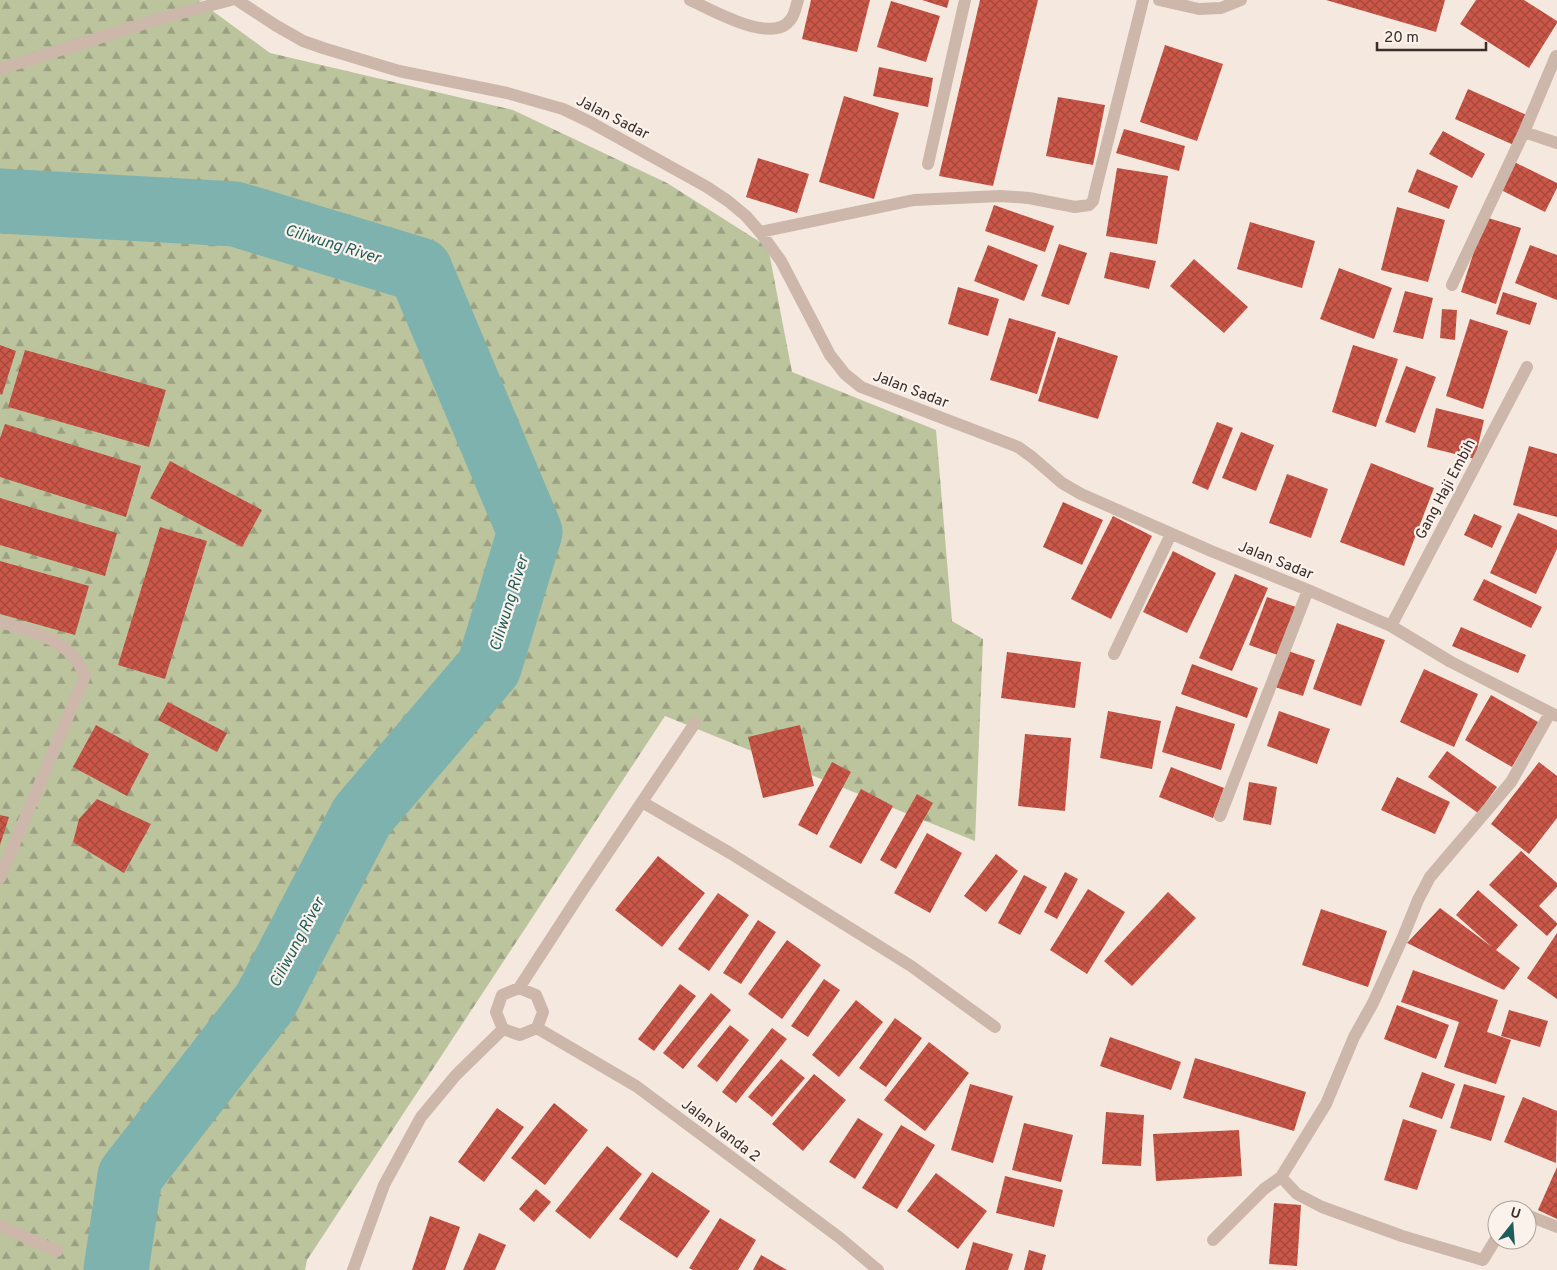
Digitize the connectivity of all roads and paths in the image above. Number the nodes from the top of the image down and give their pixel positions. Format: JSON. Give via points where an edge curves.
{"nodes":[{"id":1,"x":231,"y":0,"type":"edge"},
{"id":2,"x":237,"y":0,"type":"edge"},
{"id":3,"x":690,"y":0,"type":"edge"},
{"id":4,"x":798,"y":0,"type":"edge"},
{"id":5,"x":966,"y":0,"type":"edge"},
{"id":6,"x":1143,"y":0,"type":"edge"},
{"id":7,"x":1159,"y":0,"type":"edge"},
{"id":8,"x":1241,"y":0,"type":"edge"},
{"id":9,"x":1556,"y":56,"type":"edge"},
{"id":10,"x":0,"y":69,"type":"edge"},
{"id":11,"x":1524,"y":132,"type":"junction"},
{"id":12,"x":1557,"y":142,"type":"edge"},
{"id":13,"x":928,"y":164,"type":"dead end"},
{"id":14,"x":760,"y":232,"type":"junction"},
{"id":15,"x":1452,"y":285,"type":"dead end"},
{"id":16,"x":1527,"y":367,"type":"dead end"},
{"id":17,"x":1172,"y":534,"type":"junction"},
{"id":18,"x":1308,"y":590,"type":"junction"},
{"id":19,"x":0,"y":622,"type":"edge"},
{"id":20,"x":1391,"y":626,"type":"junction"},
{"id":21,"x":1114,"y":654,"type":"dead end"},
{"id":22,"x":1554,"y":715,"type":"edge"},
{"id":23,"x":695,"y":723,"type":"dead end"},
{"id":24,"x":642,"y":802,"type":"junction"},
{"id":25,"x":1220,"y":816,"type":"dead end"},
{"id":26,"x":0,"y":878,"type":"edge"},
{"id":27,"x":519,"y":988,"type":"junction"},
{"id":28,"x":995,"y":1027,"type":"dead end"},
{"id":29,"x":537,"y":1028,"type":"junction"},
{"id":30,"x":503,"y":1029,"type":"junction"},
{"id":31,"x":1281,"y":1177,"type":"junction"},
{"id":32,"x":1537,"y":1219,"type":"edge"},
{"id":33,"x":0,"y":1226,"type":"edge"},
{"id":34,"x":1557,"y":1227,"type":"edge"},
{"id":35,"x":1213,"y":1240,"type":"dead end"},
{"id":36,"x":1489,"y":1250,"type":"edge"},
{"id":37,"x":57,"y":1251,"type":"dead end"},
{"id":38,"x":353,"y":1270,"type":"edge"},
{"id":39,"x":878,"y":1270,"type":"edge"}],
"edges":[{"from":1,"to":10,"type":"street","via":[[162,18]]},
{"from":2,"to":14,"type":"street","name":"Jalan Sadar","via":[[275,25],[323,48],[391,68],[507,93],[563,109],[707,187],[746,216]]},
{"from":3,"to":4,"type":"street","via":[[764,30],[783,26],[792,18]]},
{"from":5,"to":13,"type":"street"},
{"from":6,"to":14,"type":"street","via":[[1089,205],[1075,207],[1000,196],[914,200]]},
{"from":7,"to":8,"type":"street","via":[[1199,10],[1221,8]]},
{"from":9,"to":11,"type":"street"},
{"from":11,"to":12,"type":"street"},
{"from":11,"to":15,"type":"street"},
{"from":14,"to":17,"type":"street","name":"Jalan Sadar","via":[[781,261],[830,355],[861,387],[1018,447],[1062,483]]},
{"from":16,"to":20,"type":"street","name":"Gang Haji Embih"},
{"from":17,"to":18,"type":"street","name":"Jalan Sadar"},
{"from":17,"to":21,"type":"street"},
{"from":18,"to":20,"type":"street","name":"Jalan Sadar"},
{"from":18,"to":25,"type":"street"},
{"from":19,"to":26,"type":"street","via":[[60,644],[75,659],[85,676]]},
{"from":20,"to":22,"type":"street","name":"Jalan Sadar","via":[[1451,662]]},
{"from":22,"to":31,"type":"street","via":[[1512,782],[1430,877],[1326,1104]]},
{"from":23,"to":24,"type":"street"},
{"from":24,"to":27,"type":"street"},
{"from":24,"to":28,"type":"street","via":[[730,852],[912,966]]},
{"from":27,"to":29,"type":"street","via":[[536,995],[543,1012]]},
{"from":27,"to":30,"type":"street","via":[[502,995],[496,1012]]},
{"from":29,"to":30,"type":"street","via":[[520,1035]]},
{"from":29,"to":39,"type":"street","name":"Jalan Vanda 2","via":[[636,1086]]},
{"from":30,"to":38,"type":"street","via":[[421,1117],[384,1185]]},
{"from":31,"to":35,"type":"street","via":[[1264,1189]]},
{"from":31,"to":36,"type":"street","via":[[1297,1194],[1322,1207],[1402,1236],[1483,1260]]},
{"from":32,"to":34,"type":"street"},
{"from":33,"to":37,"type":"street"}]}
